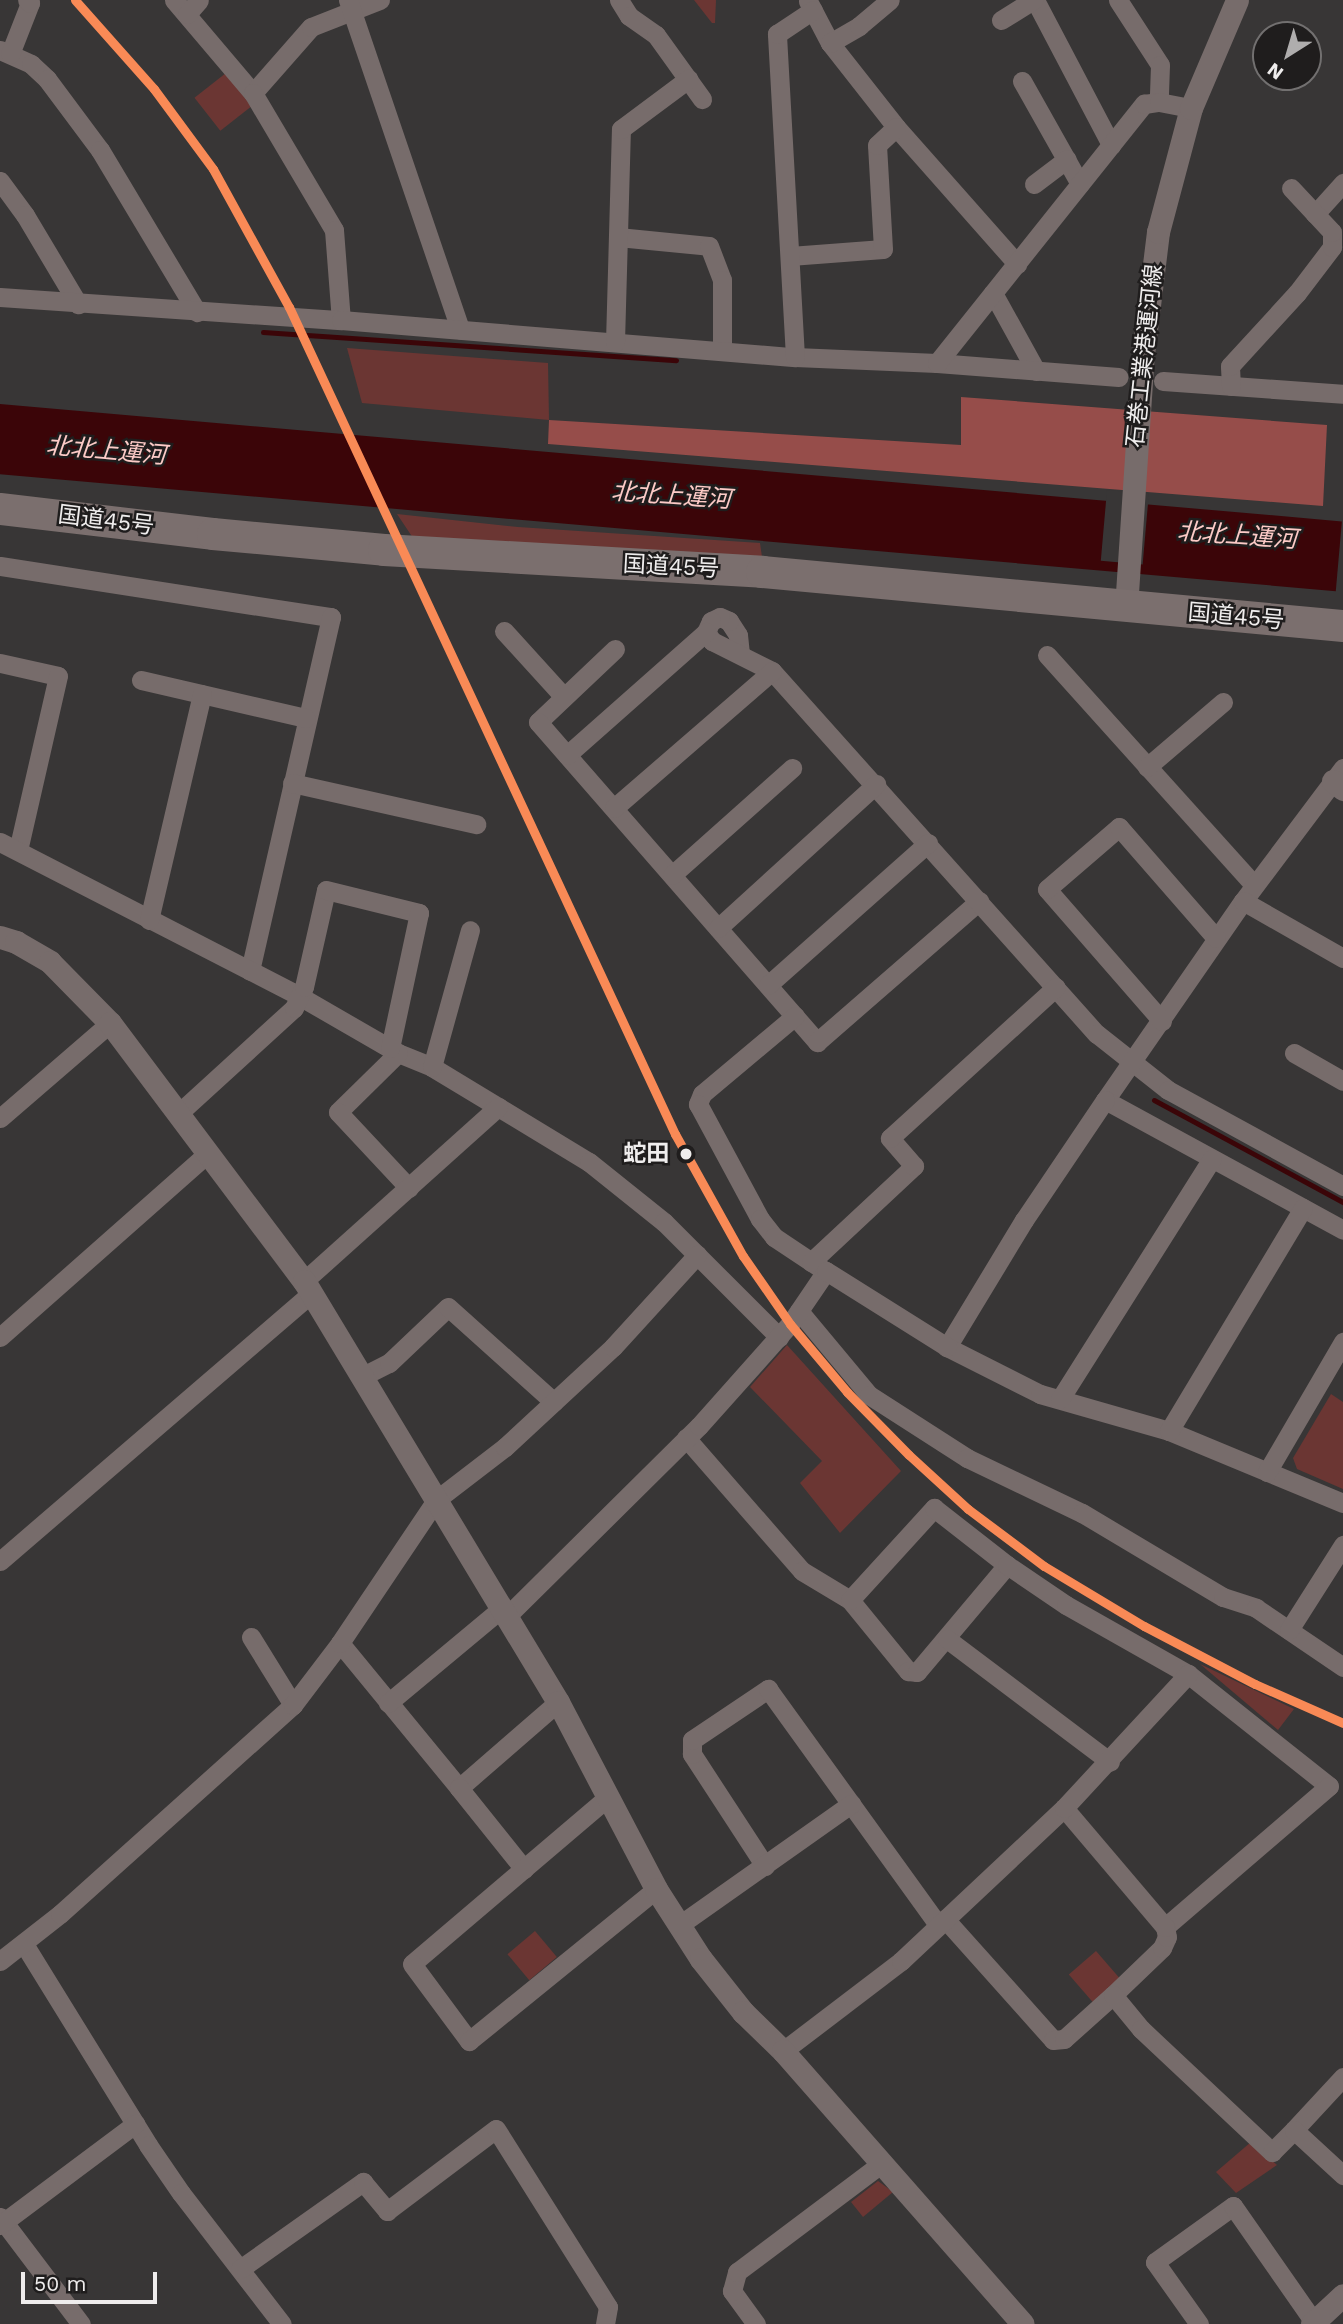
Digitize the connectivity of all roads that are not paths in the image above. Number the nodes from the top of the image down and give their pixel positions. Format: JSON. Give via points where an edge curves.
{"nodes":[{"id":1,"x":27,"y":0,"type":"edge"},
{"id":2,"x":380,"y":0,"type":"edge"},
{"id":3,"x":619,"y":0,"type":"edge"},
{"id":4,"x":890,"y":0,"type":"edge"},
{"id":5,"x":1034,"y":0,"type":"edge"},
{"id":6,"x":1118,"y":0,"type":"edge"},
{"id":7,"x":1237,"y":0,"type":"edge"},
{"id":8,"x":187,"y":5,"type":"edge"},
{"id":9,"x":810,"y":5,"type":"edge"},
{"id":10,"x":350,"y":6,"type":"edge"},
{"id":11,"x":1001,"y":20,"type":"dead end"},
{"id":12,"x":830,"y":43,"type":"junction"},
{"id":13,"x":5,"y":52,"type":"edge"},
{"id":14,"x":688,"y":79,"type":"junction"},
{"id":15,"x":1022,"y":82,"type":"dead end"},
{"id":16,"x":253,"y":93,"type":"junction"},
{"id":17,"x":702,"y":99,"type":"dead end"},
{"id":18,"x":1159,"y":102,"type":"junction"},
{"id":19,"x":1191,"y":108,"type":"junction"},
{"id":20,"x":896,"y":127,"type":"junction"},
{"id":21,"x":1111,"y":145,"type":"junction"},
{"id":22,"x":1067,"y":159,"type":"junction"},
{"id":23,"x":0,"y":181,"type":"edge"},
{"id":24,"x":1343,"y":183,"type":"edge"},
{"id":25,"x":1034,"y":184,"type":"dead end"},
{"id":26,"x":1080,"y":184,"type":"junction"},
{"id":27,"x":1291,"y":188,"type":"dead end"},
{"id":28,"x":1315,"y":214,"type":"junction"},
{"id":29,"x":618,"y":237,"type":"junction"},
{"id":30,"x":790,"y":256,"type":"junction"},
{"id":31,"x":1017,"y":264,"type":"junction"},
{"id":32,"x":993,"y":293,"type":"junction"},
{"id":33,"x":0,"y":297,"type":"edge"},
{"id":34,"x":78,"y":304,"type":"junction"},
{"id":35,"x":197,"y":312,"type":"junction"},
{"id":36,"x":341,"y":320,"type":"junction"},
{"id":37,"x":460,"y":329,"type":"junction"},
{"id":38,"x":615,"y":342,"type":"junction"},
{"id":39,"x":722,"y":351,"type":"junction"},
{"id":40,"x":794,"y":357,"type":"junction"},
{"id":41,"x":937,"y":363,"type":"junction"},
{"id":42,"x":1036,"y":371,"type":"junction"},
{"id":43,"x":1118,"y":377,"type":"dead end"},
{"id":44,"x":1163,"y":381,"type":"dead end"},
{"id":45,"x":1231,"y":386,"type":"junction"},
{"id":46,"x":1343,"y":394,"type":"edge"},
{"id":47,"x":0,"y":509,"type":"edge"},
{"id":48,"x":0,"y":566,"type":"edge"},
{"id":49,"x":1126,"y":608,"type":"junction"},
{"id":50,"x":1343,"y":626,"type":"edge"},
{"id":51,"x":504,"y":631,"type":"dead end"},
{"id":52,"x":615,"y":649,"type":"dead end"},
{"id":53,"x":1047,"y":655,"type":"dead end"},
{"id":54,"x":0,"y":663,"type":"edge"},
{"id":55,"x":772,"y":671,"type":"junction"},
{"id":56,"x":141,"y":680,"type":"dead end"},
{"id":57,"x":202,"y":694,"type":"junction"},
{"id":58,"x":564,"y":697,"type":"junction"},
{"id":59,"x":1223,"y":702,"type":"dead end"},
{"id":60,"x":306,"y":718,"type":"junction"},
{"id":61,"x":567,"y":755,"type":"junction"},
{"id":62,"x":1146,"y":767,"type":"junction"},
{"id":63,"x":792,"y":768,"type":"dead end"},
{"id":64,"x":1340,"y":779,"type":"edge"},
{"id":65,"x":292,"y":783,"type":"junction"},
{"id":66,"x":876,"y":784,"type":"junction"},
{"id":67,"x":614,"y":808,"type":"junction"},
{"id":68,"x":476,"y":824,"type":"dead end"},
{"id":69,"x":928,"y":843,"type":"junction"},
{"id":70,"x":9,"y":846,"type":"edge"},
{"id":71,"x":672,"y":875,"type":"junction"},
{"id":72,"x":1249,"y":893,"type":"junction"},
{"id":73,"x":979,"y":901,"type":"junction"},
{"id":74,"x":149,"y":920,"type":"junction"},
{"id":75,"x":718,"y":928,"type":"junction"},
{"id":76,"x":470,"y":930,"type":"dead end"},
{"id":77,"x":0,"y":937,"type":"edge"},
{"id":78,"x":1216,"y":938,"type":"junction"},
{"id":79,"x":1343,"y":958,"type":"edge"},
{"id":80,"x":250,"y":971,"type":"junction"},
{"id":81,"x":768,"y":985,"type":"junction"},
{"id":82,"x":1056,"y":987,"type":"junction"},
{"id":83,"x":301,"y":997,"type":"junction"},
{"id":84,"x":795,"y":1016,"type":"junction"},
{"id":85,"x":1162,"y":1020,"type":"junction"},
{"id":86,"x":110,"y":1023,"type":"junction"},
{"id":87,"x":394,"y":1050,"type":"junction"},
{"id":88,"x":1294,"y":1053,"type":"dead end"},
{"id":89,"x":1131,"y":1062,"type":"junction"},
{"id":90,"x":432,"y":1067,"type":"junction"},
{"id":91,"x":1343,"y":1081,"type":"edge"},
{"id":92,"x":1105,"y":1100,"type":"junction"},
{"id":93,"x":498,"y":1107,"type":"junction"},
{"id":94,"x":180,"y":1112,"type":"junction"},
{"id":95,"x":0,"y":1118,"type":"edge"},
{"id":96,"x":208,"y":1153,"type":"junction"},
{"id":97,"x":1212,"y":1159,"type":"junction"},
{"id":98,"x":1343,"y":1186,"type":"edge"},
{"id":99,"x":408,"y":1188,"type":"junction"},
{"id":100,"x":1303,"y":1208,"type":"junction"},
{"id":101,"x":1343,"y":1230,"type":"edge"},
{"id":102,"x":697,"y":1255,"type":"junction"},
{"id":103,"x":818,"y":1267,"type":"junction"},
{"id":104,"x":308,"y":1287,"type":"junction"},
{"id":105,"x":799,"y":1311,"type":"junction"},
{"id":106,"x":0,"y":1337,"type":"edge"},
{"id":107,"x":779,"y":1337,"type":"junction"},
{"id":108,"x":1343,"y":1342,"type":"edge"},
{"id":109,"x":947,"y":1347,"type":"junction"},
{"id":110,"x":361,"y":1377,"type":"junction"},
{"id":111,"x":1060,"y":1399,"type":"junction"},
{"id":112,"x":554,"y":1402,"type":"junction"},
{"id":113,"x":1169,"y":1431,"type":"junction"},
{"id":114,"x":686,"y":1438,"type":"junction"},
{"id":115,"x":1267,"y":1472,"type":"junction"},
{"id":116,"x":436,"y":1500,"type":"junction"},
{"id":117,"x":1343,"y":1503,"type":"edge"},
{"id":118,"x":1343,"y":1545,"type":"edge"},
{"id":119,"x":3,"y":1552,"type":"edge"},
{"id":120,"x":1007,"y":1565,"type":"junction"},
{"id":121,"x":850,"y":1600,"type":"junction"},
{"id":122,"x":505,"y":1612,"type":"junction"},
{"id":123,"x":1289,"y":1630,"type":"junction"},
{"id":124,"x":251,"y":1637,"type":"dead end"},
{"id":125,"x":947,"y":1639,"type":"junction"},
{"id":126,"x":341,"y":1643,"type":"junction"},
{"id":127,"x":1343,"y":1667,"type":"edge"},
{"id":128,"x":1188,"y":1674,"type":"junction"},
{"id":129,"x":558,"y":1702,"type":"junction"},
{"id":130,"x":388,"y":1703,"type":"junction"},
{"id":131,"x":293,"y":1705,"type":"junction"},
{"id":132,"x":1110,"y":1762,"type":"junction"},
{"id":133,"x":459,"y":1788,"type":"junction"},
{"id":134,"x":608,"y":1797,"type":"junction"},
{"id":135,"x":851,"y":1804,"type":"junction"},
{"id":136,"x":1065,"y":1808,"type":"junction"},
{"id":137,"x":765,"y":1866,"type":"junction"},
{"id":138,"x":524,"y":1869,"type":"junction"},
{"id":139,"x":656,"y":1889,"type":"junction"},
{"id":140,"x":941,"y":1922,"type":"junction"},
{"id":141,"x":678,"y":1926,"type":"junction"},
{"id":142,"x":1166,"y":1927,"type":"junction"},
{"id":143,"x":24,"y":1944,"type":"junction"},
{"id":144,"x":0,"y":1961,"type":"edge"},
{"id":145,"x":1114,"y":1995,"type":"junction"},
{"id":146,"x":783,"y":2051,"type":"junction"},
{"id":147,"x":1343,"y":2077,"type":"edge"},
{"id":148,"x":135,"y":2124,"type":"junction"},
{"id":149,"x":1294,"y":2130,"type":"junction"},
{"id":150,"x":881,"y":2164,"type":"junction"},
{"id":151,"x":1343,"y":2175,"type":"edge"},
{"id":152,"x":1,"y":2221,"type":"edge"},
{"id":153,"x":240,"y":2269,"type":"junction"},
{"id":154,"x":1343,"y":2295,"type":"edge"},
{"id":155,"x":1021,"y":2323,"type":"edge"},
{"id":156,"x":1313,"y":2323,"type":"edge"},
{"id":157,"x":80,"y":2324,"type":"edge"},
{"id":158,"x":282,"y":2324,"type":"edge"},
{"id":159,"x":605,"y":2324,"type":"edge"},
{"id":160,"x":756,"y":2324,"type":"edge"},
{"id":161,"x":1199,"y":2324,"type":"edge"}],
"edges":[{"from":1,"to":13,"type":"street","via":[[30,3]]},
{"from":2,"to":10,"type":"street"},
{"from":3,"to":14,"type":"street","via":[[629,16],[656,34]]},
{"from":4,"to":12,"type":"street"},
{"from":5,"to":11,"type":"street"},
{"from":5,"to":21,"type":"street"},
{"from":6,"to":18,"type":"street","via":[[1160,65]]},
{"from":7,"to":19,"type":"street","name":"石巻工業港運河線"},
{"from":8,"to":16,"type":"street"},
{"from":9,"to":12,"type":"street"},
{"from":9,"to":30,"type":"street","via":[[777,34]]},
{"from":10,"to":16,"type":"street","via":[[311,27]]},
{"from":10,"to":37,"type":"street"},
{"from":12,"to":20,"type":"street"},
{"from":13,"to":35,"type":"street","via":[[31,64],[47,79],[100,150]]},
{"from":14,"to":17,"type":"street"},
{"from":14,"to":29,"type":"street","via":[[621,130]]},
{"from":15,"to":22,"type":"street"},
{"from":16,"to":36,"type":"street","via":[[334,230]]},
{"from":18,"to":19,"type":"street"},
{"from":18,"to":21,"type":"street","via":[[1144,104]]},
{"from":19,"to":49,"type":"street","name":"石巻工業港運河線","via":[[1158,232],[1143,354]]},
{"from":20,"to":30,"type":"street","via":[[877,145],[883,249]]},
{"from":20,"to":31,"type":"street"},
{"from":21,"to":26,"type":"street"},
{"from":22,"to":25,"type":"street"},
{"from":22,"to":26,"type":"street"},
{"from":23,"to":34,"type":"street"},
{"from":24,"to":28,"type":"street"},
{"from":26,"to":31,"type":"street"},
{"from":27,"to":28,"type":"street"},
{"from":28,"to":45,"type":"street","via":[[1332,232],[1332,247],[1230,366]]},
{"from":29,"to":38,"type":"street"},
{"from":29,"to":39,"type":"street","via":[[709,246],[722,280]]},
{"from":30,"to":40,"type":"street"},
{"from":31,"to":32,"type":"street"},
{"from":32,"to":41,"type":"street"},
{"from":32,"to":42,"type":"street"},
{"from":33,"to":34,"type":"street"},
{"from":34,"to":35,"type":"street"},
{"from":35,"to":36,"type":"street"},
{"from":36,"to":37,"type":"street"},
{"from":37,"to":38,"type":"street"},
{"from":38,"to":39,"type":"street"},
{"from":39,"to":40,"type":"street"},
{"from":40,"to":41,"type":"street"},
{"from":41,"to":42,"type":"street"},
{"from":42,"to":43,"type":"street"},
{"from":44,"to":45,"type":"street"},
{"from":45,"to":46,"type":"street"},
{"from":47,"to":49,"type":"highway","name":"国道45号","via":[[384,550],[762,572]]},
{"from":48,"to":60,"type":"street","via":[[331,617]]},
{"from":49,"to":50,"type":"highway","name":"国道45号"},
{"from":51,"to":58,"type":"street"},
{"from":52,"to":58,"type":"street"},
{"from":53,"to":62,"type":"street"},
{"from":54,"to":70,"type":"street","via":[[58,676]]},
{"from":55,"to":61,"type":"street","via":[[712,641],[706,632]]},
{"from":55,"to":66,"type":"street"},
{"from":55,"to":67,"type":"street"},
{"from":56,"to":57,"type":"street"},
{"from":57,"to":60,"type":"street"},
{"from":57,"to":74,"type":"street"},
{"from":58,"to":61,"type":"street","via":[[538,722]]},
{"from":59,"to":62,"type":"street"},
{"from":60,"to":65,"type":"street"},
{"from":61,"to":67,"type":"street"},
{"from":62,"to":72,"type":"street"},
{"from":63,"to":71,"type":"street"},
{"from":64,"to":72,"type":"street"},
{"from":65,"to":68,"type":"street"},
{"from":65,"to":80,"type":"street"},
{"from":66,"to":69,"type":"street"},
{"from":66,"to":75,"type":"street"},
{"from":67,"to":71,"type":"street"},
{"from":69,"to":73,"type":"street"},
{"from":69,"to":81,"type":"street"},
{"from":70,"to":74,"type":"street"},
{"from":71,"to":75,"type":"street"},
{"from":72,"to":78,"type":"street"},
{"from":72,"to":79,"type":"street"},
{"from":73,"to":82,"type":"street"},
{"from":73,"to":84,"type":"street","via":[[817,1042]]},
{"from":74,"to":80,"type":"street"},
{"from":75,"to":81,"type":"street"},
{"from":76,"to":90,"type":"street"},
{"from":77,"to":86,"type":"street","via":[[50,962]]},
{"from":78,"to":85,"type":"street"},
{"from":78,"to":85,"type":"street","via":[[1119,827],[1047,889]]},
{"from":80,"to":83,"type":"street"},
{"from":81,"to":84,"type":"street"},
{"from":82,"to":89,"type":"street","via":[[1097,1034]]},
{"from":82,"to":103,"type":"street","via":[[890,1139],[914,1166]]},
{"from":83,"to":87,"type":"street"},
{"from":83,"to":87,"type":"street","via":[[326,890],[419,913]]},
{"from":83,"to":94,"type":"street","via":[[295,1008]]},
{"from":84,"to":103,"type":"street","via":[[702,1094],[698,1104],[760,1219],[774,1237]]},
{"from":85,"to":89,"type":"street"},
{"from":86,"to":94,"type":"street"},
{"from":86,"to":95,"type":"street"},
{"from":87,"to":90,"type":"street"},
{"from":87,"to":99,"type":"street","via":[[338,1112]]},
{"from":88,"to":91,"type":"street"},
{"from":89,"to":92,"type":"street"},
{"from":89,"to":98,"type":"street","via":[[1168,1090]]},
{"from":90,"to":93,"type":"street"},
{"from":92,"to":97,"type":"street"},
{"from":92,"to":109,"type":"street","via":[[1024,1220]]},
{"from":93,"to":99,"type":"street"},
{"from":93,"to":102,"type":"street","via":[[635,1196]]},
{"from":94,"to":96,"type":"street"},
{"from":96,"to":104,"type":"street"},
{"from":96,"to":106,"type":"street"},
{"from":97,"to":100,"type":"street"},
{"from":97,"to":111,"type":"street"},
{"from":99,"to":104,"type":"street"},
{"from":100,"to":101,"type":"street"},
{"from":100,"to":113,"type":"street"},
{"from":102,"to":107,"type":"street"},
{"from":102,"to":112,"type":"street","via":[[613,1348]]},
{"from":103,"to":105,"type":"street"},
{"from":103,"to":109,"type":"street"},
{"from":104,"to":110,"type":"street"},
{"from":104,"to":119,"type":"street"},
{"from":105,"to":107,"type":"street"},
{"from":105,"to":123,"type":"street","via":[[869,1395],[967,1458],[1082,1513],[1223,1597],[1256,1608]]},
{"from":107,"to":114,"type":"street"},
{"from":108,"to":115,"type":"street"},
{"from":109,"to":111,"type":"street","via":[[1040,1394]]},
{"from":110,"to":112,"type":"street","via":[[389,1363],[448,1307]]},
{"from":110,"to":116,"type":"street"},
{"from":111,"to":113,"type":"street"},
{"from":112,"to":116,"type":"street"},
{"from":113,"to":115,"type":"street"},
{"from":114,"to":121,"type":"street","via":[[802,1571]]},
{"from":114,"to":122,"type":"street"},
{"from":115,"to":117,"type":"street"},
{"from":116,"to":122,"type":"street"},
{"from":116,"to":126,"type":"street"},
{"from":118,"to":123,"type":"street"},
{"from":120,"to":121,"type":"street","via":[[934,1508]]},
{"from":120,"to":125,"type":"street"},
{"from":120,"to":128,"type":"street","via":[[1066,1605]]},
{"from":121,"to":125,"type":"street","via":[[908,1671],[917,1672]]},
{"from":122,"to":129,"type":"street"},
{"from":122,"to":130,"type":"street"},
{"from":123,"to":127,"type":"street"},
{"from":124,"to":131,"type":"street"},
{"from":125,"to":132,"type":"street"},
{"from":126,"to":130,"type":"street"},
{"from":126,"to":131,"type":"street"},
{"from":128,"to":132,"type":"street"},
{"from":128,"to":142,"type":"street","via":[[1329,1786]]},
{"from":129,"to":133,"type":"street"},
{"from":129,"to":134,"type":"street"},
{"from":130,"to":133,"type":"street"},
{"from":131,"to":143,"type":"street"},
{"from":132,"to":136,"type":"street"},
{"from":133,"to":138,"type":"street"},
{"from":134,"to":138,"type":"street"},
{"from":134,"to":139,"type":"street"},
{"from":135,"to":137,"type":"street"},
{"from":135,"to":137,"type":"street","via":[[768,1689],[692,1740],[692,1754]]},
{"from":135,"to":140,"type":"street"},
{"from":136,"to":140,"type":"street"},
{"from":136,"to":142,"type":"street"},
{"from":137,"to":141,"type":"street"},
{"from":138,"to":139,"type":"street","via":[[412,1964],[468,2041]]},
{"from":139,"to":141,"type":"street"},
{"from":140,"to":145,"type":"street","via":[[1053,2040],[1064,2039]]},
{"from":140,"to":146,"type":"street","via":[[901,1961]]},
{"from":141,"to":146,"type":"street","via":[[743,2012]]},
{"from":142,"to":145,"type":"street","via":[[1162,1948]]},
{"from":143,"to":144,"type":"street"},
{"from":143,"to":148,"type":"street"},
{"from":145,"to":149,"type":"street","via":[[1141,2029],[1272,2152]]},
{"from":146,"to":150,"type":"street"},
{"from":147,"to":149,"type":"street"},
{"from":148,"to":152,"type":"street"},
{"from":148,"to":153,"type":"street"},
{"from":149,"to":151,"type":"street"},
{"from":150,"to":155,"type":"street"},
{"from":150,"to":160,"type":"street","via":[[737,2272],[732,2291]]},
{"from":152,"to":157,"type":"street"},
{"from":153,"to":158,"type":"street"},
{"from":153,"to":159,"type":"street","via":[[363,2182],[387,2211],[496,2129],[608,2307]]},
{"from":154,"to":156,"type":"street"},
{"from":156,"to":161,"type":"street","via":[[1233,2206],[1155,2262]]}]}
